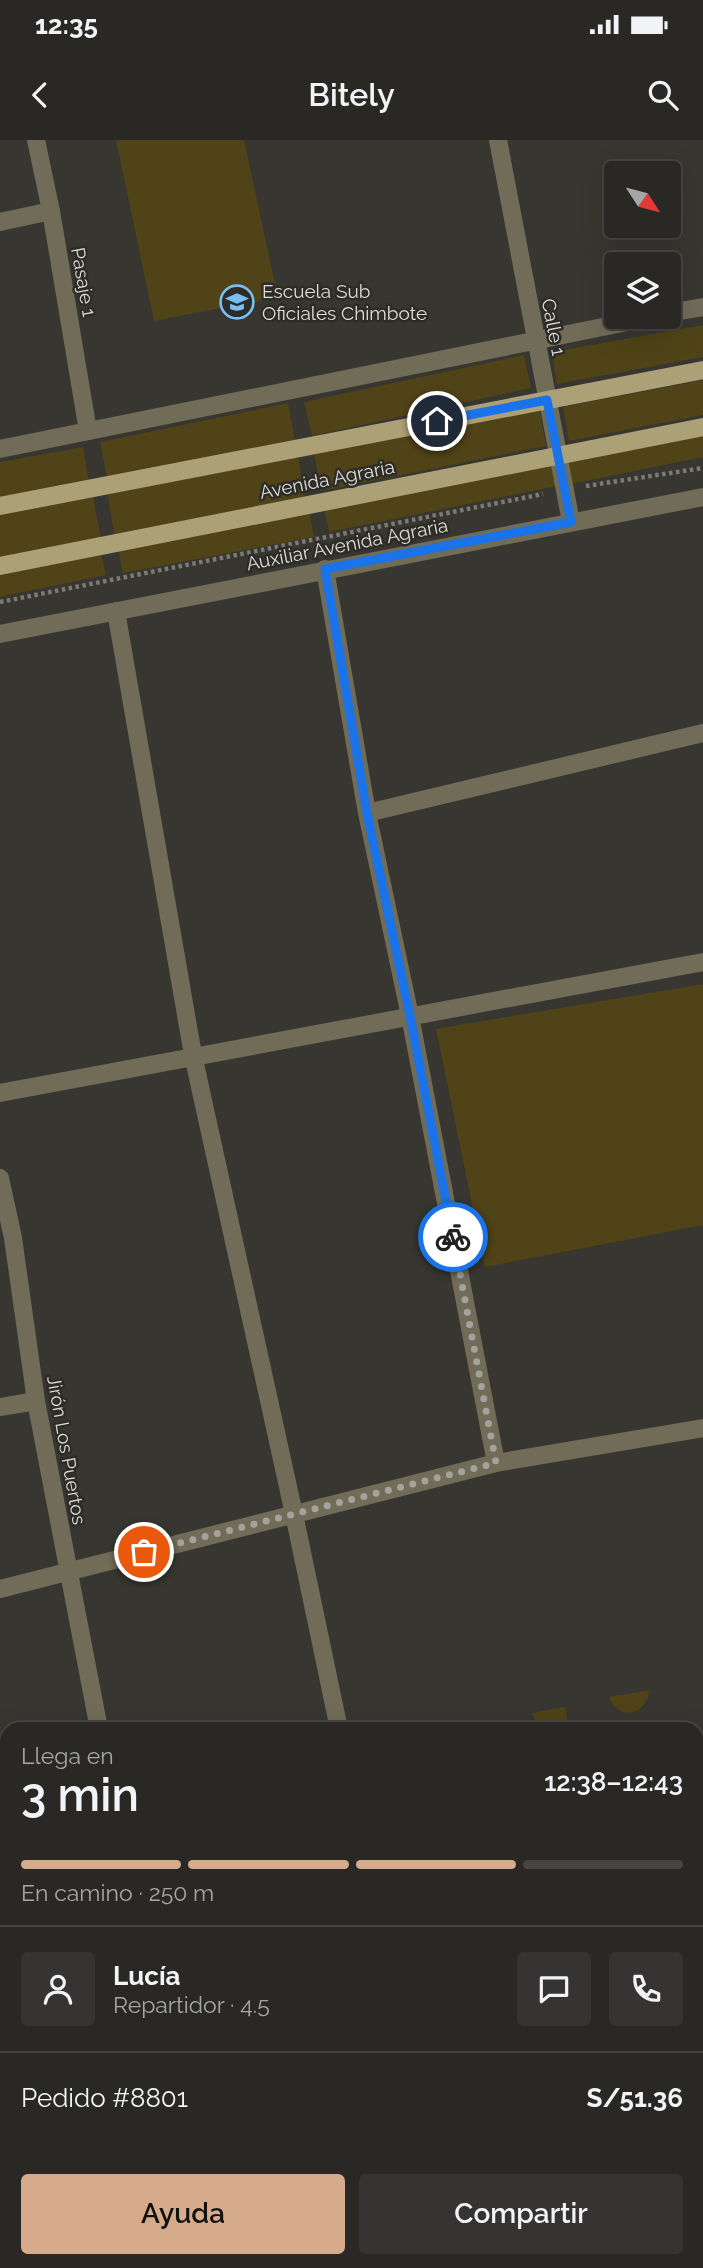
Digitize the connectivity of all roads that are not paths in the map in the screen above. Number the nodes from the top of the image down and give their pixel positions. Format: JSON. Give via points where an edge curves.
{"nodes":[{"id":1,"x":36,"y":140,"type":"edge"},
{"id":2,"x":498,"y":140,"type":"edge"},
{"id":3,"x":51,"y":211,"type":"junction"},
{"id":4,"x":0,"y":222,"type":"edge"},
{"id":5,"x":703,"y":307,"type":"edge"},
{"id":6,"x":681,"y":311,"type":"edge"},
{"id":7,"x":604,"y":326,"type":"edge"},
{"id":8,"x":535,"y":340,"type":"junction"},
{"id":9,"x":703,"y":370,"type":"edge"},
{"id":10,"x":547,"y":400,"type":"junction"},
{"id":11,"x":703,"y":426,"type":"edge"},
{"id":12,"x":88,"y":431,"type":"junction"},
{"id":13,"x":0,"y":449,"type":"edge"},
{"id":14,"x":558,"y":454,"type":"junction"},
{"id":15,"x":703,"y":497,"type":"edge"},
{"id":16,"x":0,"y":506,"type":"edge"},
{"id":17,"x":571,"y":522,"type":"junction"},
{"id":18,"x":0,"y":566,"type":"edge"},
{"id":19,"x":325,"y":569,"type":"junction"},
{"id":20,"x":116,"y":611,"type":"junction"},
{"id":21,"x":0,"y":634,"type":"edge"},
{"id":22,"x":703,"y":733,"type":"edge"},
{"id":23,"x":367,"y":813,"type":"junction"},
{"id":24,"x":703,"y":962,"type":"edge"},
{"id":25,"x":410,"y":1016,"type":"junction"},
{"id":26,"x":193,"y":1055,"type":"junction"},
{"id":27,"x":0,"y":1093,"type":"edge"},
{"id":28,"x":0,"y":1178,"type":"edge"},
{"id":29,"x":7,"y":1239,"type":"edge"},
{"id":30,"x":36,"y":1401,"type":"junction"},
{"id":31,"x":0,"y":1407,"type":"edge"},
{"id":32,"x":703,"y":1428,"type":"edge"},
{"id":33,"x":496,"y":1463,"type":"junction"},
{"id":34,"x":294,"y":1514,"type":"junction"},
{"id":35,"x":69,"y":1571,"type":"junction"},
{"id":36,"x":0,"y":1588,"type":"edge"},
{"id":37,"x":98,"y":1722,"type":"edge"},
{"id":38,"x":338,"y":1722,"type":"edge"}],
"edges":[{"from":1,"to":3,"type":"street","name":"Pasaje 1"},
{"from":2,"to":8,"type":"street","name":"Calle 1"},
{"from":3,"to":4,"type":"street"},
{"from":3,"to":12,"type":"street","name":"Pasaje 1"},
{"from":5,"to":6,"type":"street"},
{"from":7,"to":8,"type":"street"},
{"from":8,"to":10,"type":"street","name":"Calle 1"},
{"from":8,"to":12,"type":"street"},
{"from":9,"to":10,"type":"main road","name":"Avenida Agraria"},
{"from":10,"to":14,"type":"street","name":"Calle 1"},
{"from":10,"to":16,"type":"main road","name":"Avenida Agraria"},
{"from":11,"to":14,"type":"main road","name":"Avenida Agraria"},
{"from":12,"to":13,"type":"street"},
{"from":14,"to":17,"type":"street","name":"Calle 1"},
{"from":14,"to":18,"type":"main road","name":"Avenida Agraria"},
{"from":15,"to":17,"type":"street","name":"Auxiliar Avenida Agraria"},
{"from":17,"to":19,"type":"street","name":"Auxiliar Avenida Agraria"},
{"from":19,"to":20,"type":"street","name":"Auxiliar Avenida Agraria"},
{"from":19,"to":23,"type":"street"},
{"from":20,"to":21,"type":"street","name":"Auxiliar Avenida Agraria"},
{"from":20,"to":26,"type":"street"},
{"from":22,"to":23,"type":"street"},
{"from":23,"to":25,"type":"street"},
{"from":24,"to":25,"type":"street"},
{"from":25,"to":26,"type":"street"},
{"from":25,"to":33,"type":"street"},
{"from":26,"to":27,"type":"street"},
{"from":26,"to":34,"type":"street"},
{"from":28,"to":29,"type":"street","name":"Jirón Los Puertos"},
{"from":29,"to":30,"type":"street","name":"Jirón Los Puertos"},
{"from":30,"to":31,"type":"street"},
{"from":30,"to":35,"type":"street","name":"Jirón Los Puertos"},
{"from":32,"to":33,"type":"street"},
{"from":33,"to":34,"type":"street"},
{"from":34,"to":35,"type":"street"},
{"from":34,"to":38,"type":"street"},
{"from":35,"to":36,"type":"street"},
{"from":35,"to":37,"type":"street","name":"Jirón Los Puertos"}]}
